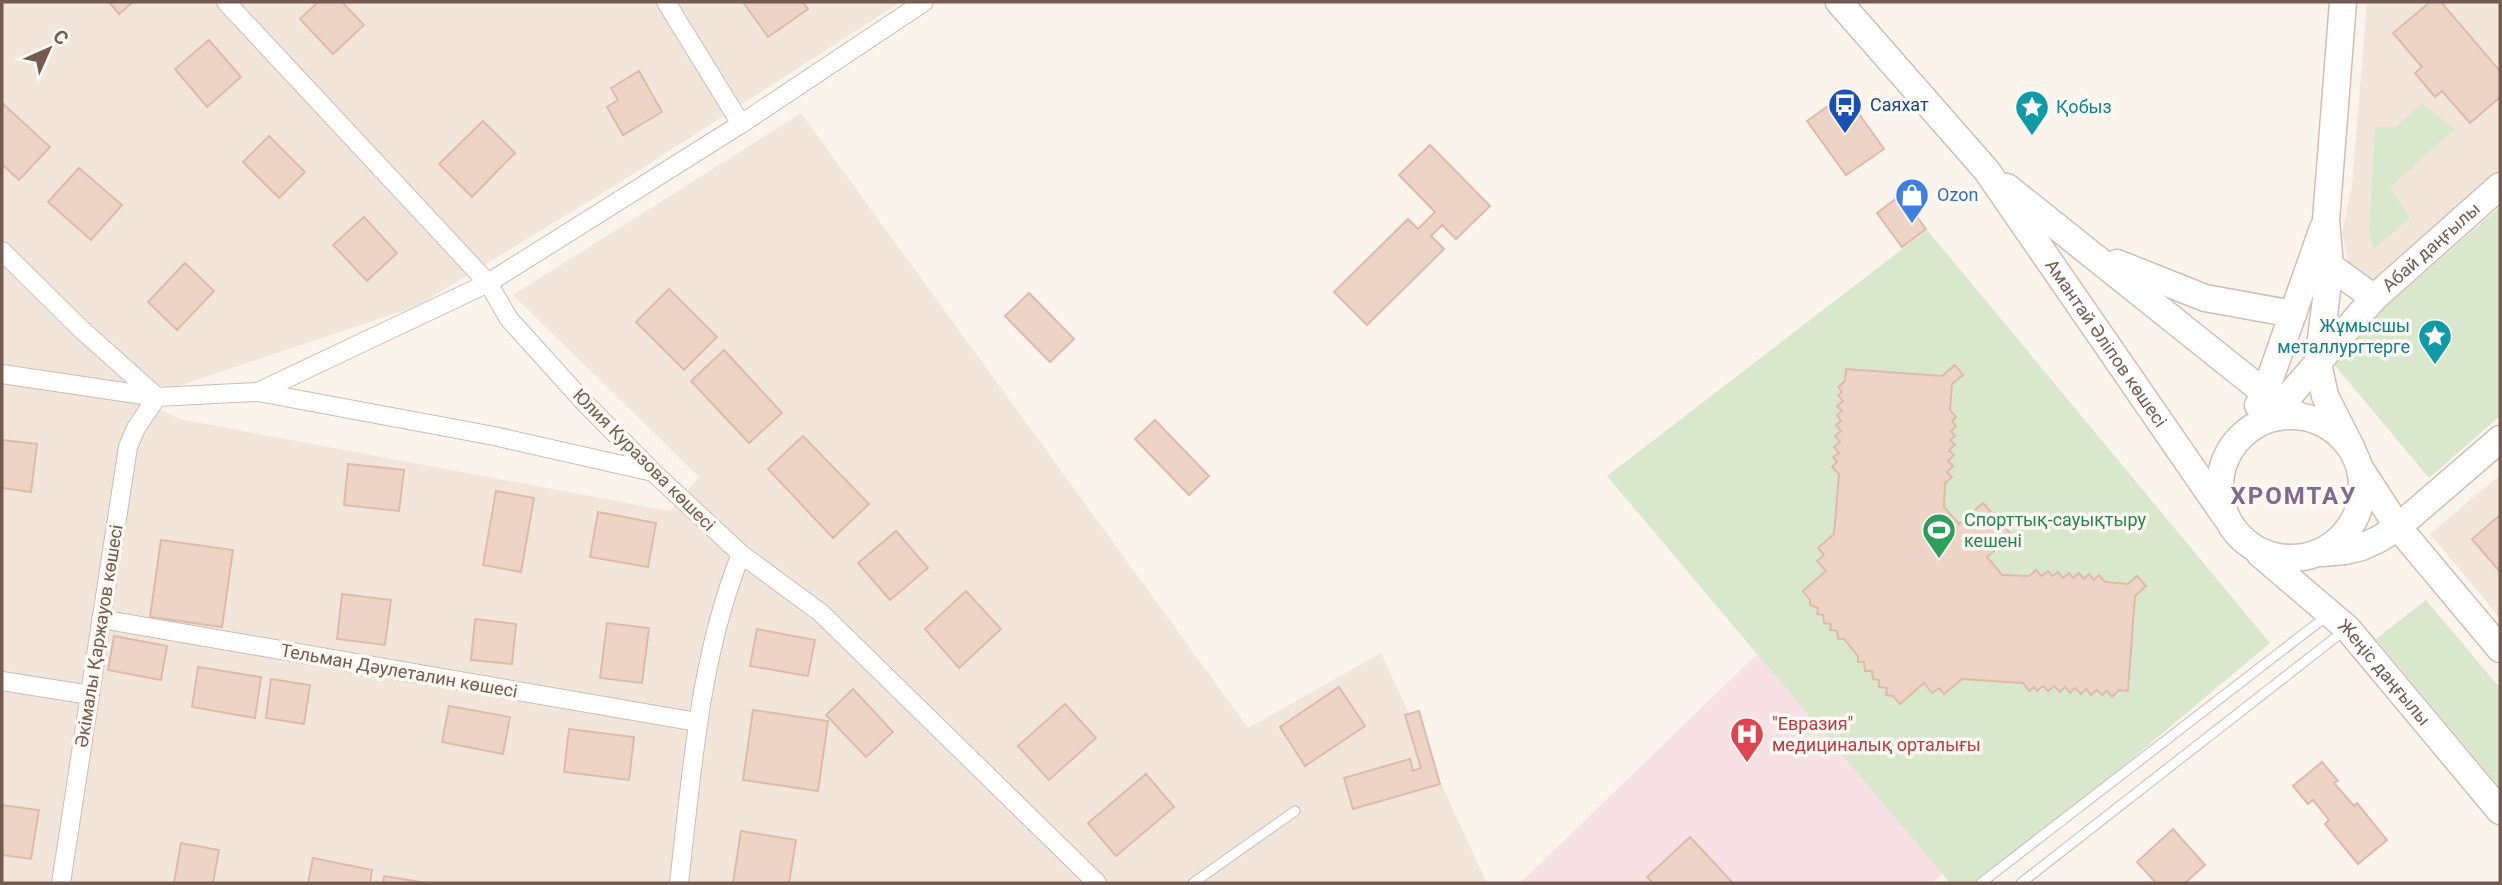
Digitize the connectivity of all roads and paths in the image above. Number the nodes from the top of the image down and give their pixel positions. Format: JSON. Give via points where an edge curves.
{"nodes":[{"id":1,"x":226,"y":2,"type":"edge"},
{"id":2,"x":666,"y":2,"type":"edge"},
{"id":3,"x":925,"y":2,"type":"edge"},
{"id":4,"x":1839,"y":2,"type":"edge"},
{"id":5,"x":2343,"y":2,"type":"edge"},
{"id":6,"x":741,"y":124,"type":"junction"},
{"id":7,"x":1987,"y":171,"type":"junction"},
{"id":8,"x":2500,"y":186,"type":"edge"},
{"id":9,"x":2326,"y":220,"type":"junction"},
{"id":10,"x":2,"y":251,"type":"edge"},
{"id":11,"x":2093,"y":253,"type":"junction"},
{"id":12,"x":2330,"y":265,"type":"junction"},
{"id":13,"x":488,"y":283,"type":"junction"},
{"id":14,"x":2374,"y":298,"type":"junction"},
{"id":15,"x":2293,"y":314,"type":"junction"},
{"id":16,"x":2318,"y":363,"type":"junction"},
{"id":17,"x":2,"y":374,"type":"edge"},
{"id":18,"x":258,"y":392,"type":"junction"},
{"id":19,"x":157,"y":397,"type":"junction"},
{"id":20,"x":2282,"y":404,"type":"junction"},
{"id":21,"x":2500,"y":439,"type":"edge"},
{"id":22,"x":2233,"y":444,"type":"junction"},
{"id":23,"x":2356,"y":459,"type":"junction"},
{"id":24,"x":653,"y":472,"type":"junction"},
{"id":25,"x":2225,"y":516,"type":"junction"},
{"id":26,"x":2398,"y":527,"type":"junction"},
{"id":27,"x":2253,"y":548,"type":"junction"},
{"id":28,"x":2321,"y":553,"type":"junction"},
{"id":29,"x":741,"y":554,"type":"junction"},
{"id":30,"x":101,"y":619,"type":"junction"},
{"id":31,"x":2338,"y":621,"type":"junction"},
{"id":32,"x":2500,"y":649,"type":"edge"},
{"id":33,"x":2,"y":681,"type":"edge"},
{"id":34,"x":90,"y":695,"type":"junction"},
{"id":35,"x":697,"y":722,"type":"junction"},
{"id":36,"x":1295,"y":811,"type":"dead end"},
{"id":37,"x":2500,"y":811,"type":"edge"},
{"id":38,"x":61,"y":883,"type":"edge"},
{"id":39,"x":679,"y":883,"type":"edge"},
{"id":40,"x":1097,"y":883,"type":"edge"},
{"id":41,"x":1193,"y":883,"type":"edge"},
{"id":42,"x":1982,"y":883,"type":"edge"},
{"id":43,"x":2021,"y":883,"type":"edge"}],
"edges":[{"from":1,"to":13,"type":"street","name":"Юлия Куразова көшесі"},
{"from":2,"to":6,"type":"street"},
{"from":3,"to":6,"type":"street"},
{"from":4,"to":7,"type":"main road","name":"Амантай Әліпов көшесі"},
{"from":5,"to":9,"type":"main road"},
{"from":6,"to":13,"type":"street"},
{"from":7,"to":11,"type":"main road","name":"Амантай Әліпов көшесі"},
{"from":7,"to":25,"type":"main road","name":"Амантай Әліпов көшесі"},
{"from":8,"to":14,"type":"main road","name":"Абай даңғылы"},
{"from":9,"to":12,"type":"main road"},
{"from":9,"to":15,"type":"main road"},
{"from":10,"to":19,"type":"street"},
{"from":11,"to":15,"type":"main road","via":[[2205,298]]},
{"from":11,"to":20,"type":"main road","name":"Амантай Әліпов көшесі"},
{"from":12,"to":14,"type":"main road"},
{"from":12,"to":16,"type":"main road"},
{"from":13,"to":18,"type":"street"},
{"from":13,"to":24,"type":"street","name":"Юлия Куразова көшесі","via":[[509,319]]},
{"from":14,"to":16,"type":"main road","name":"Абай даңғылы"},
{"from":15,"to":20,"type":"main road"},
{"from":16,"to":20,"type":"main road","name":"Абай даңғылы"},
{"from":16,"to":23,"type":"main road","via":[[2325,396]]},
{"from":17,"to":19,"type":"street"},
{"from":18,"to":19,"type":"street"},
{"from":18,"to":24,"type":"street","via":[[494,436]]},
{"from":19,"to":30,"type":"street","name":"Әкімалы Қаржауов көшесі","via":[[128,447]]},
{"from":20,"to":22,"type":"main road"},
{"from":20,"to":22,"type":"main road","via":[[2278,416],[2246,431]]},
{"from":20,"to":23,"type":"main road","via":[[2338,433]]},
{"from":21,"to":26,"type":"main road"},
{"from":22,"to":25,"type":"main road","via":[[2220,477]]},
{"from":23,"to":26,"type":"main road"},
{"from":23,"to":28,"type":"main road","via":[[2363,490],[2359,509],[2351,527]]},
{"from":24,"to":29,"type":"street","name":"Юлия Куразова көшесі"},
{"from":25,"to":27,"type":"main road","name":"Амантай Әліпов көшесі"},
{"from":26,"to":28,"type":"main road","via":[[2362,547]]},
{"from":26,"to":32,"type":"main road"},
{"from":27,"to":28,"type":"main road","via":[[2275,557],[2298,559]]},
{"from":27,"to":31,"type":"main road","name":"Жеңіс даңғылы"},
{"from":29,"to":35,"type":"street","via":[[724,595]]},
{"from":29,"to":40,"type":"street","name":"Юлия Куразова көшесі","via":[[821,613]]},
{"from":30,"to":34,"type":"street","name":"Әкімалы Қаржауов көшесі"},
{"from":30,"to":35,"type":"street","name":"Тельман Дәулеталин көшесі"},
{"from":31,"to":37,"type":"main road","name":"Жеңіс даңғылы"},
{"from":31,"to":42,"type":"lane"},
{"from":31,"to":43,"type":"lane"},
{"from":33,"to":34,"type":"street"},
{"from":34,"to":38,"type":"street","name":"Әкімалы Қаржауов көшесі"},
{"from":35,"to":39,"type":"street"},
{"from":36,"to":41,"type":"lane"}]}
